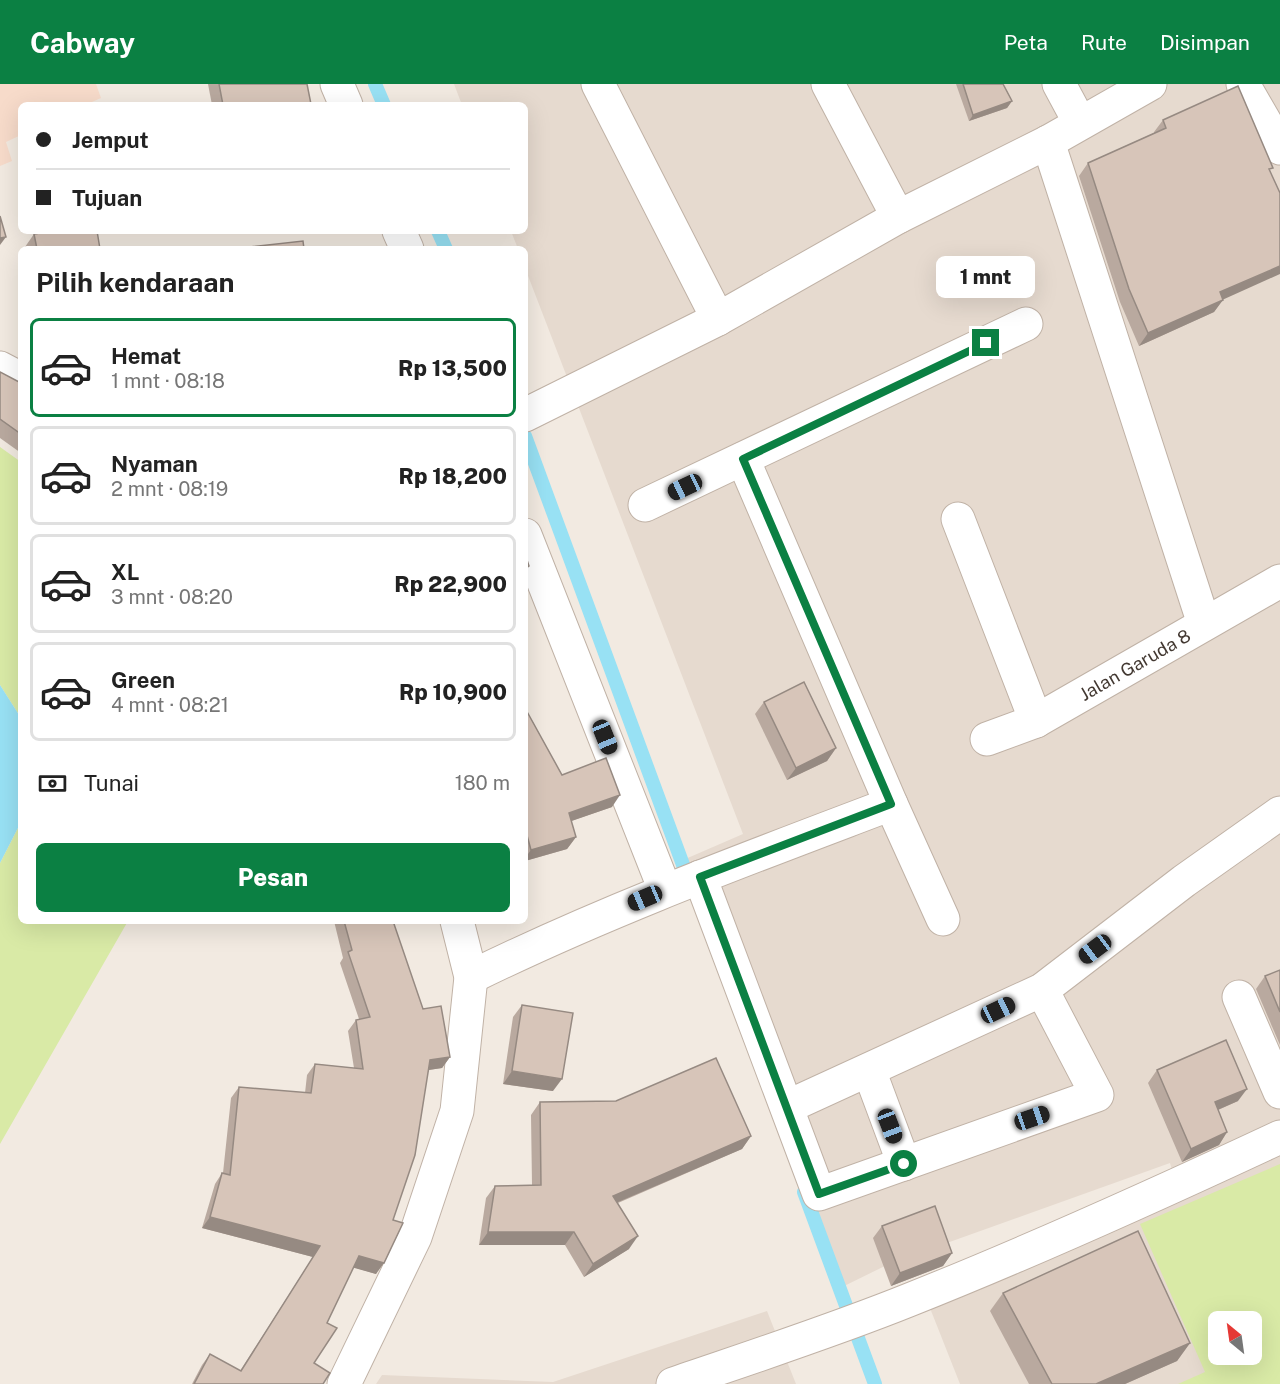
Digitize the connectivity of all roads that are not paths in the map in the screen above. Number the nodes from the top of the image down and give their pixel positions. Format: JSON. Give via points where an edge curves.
{"nodes":[{"id":1,"x":337,"y":84,"type":"edge"},
{"id":2,"x":598,"y":84,"type":"edge"},
{"id":3,"x":828,"y":84,"type":"edge"},
{"id":4,"x":1059,"y":84,"type":"edge"},
{"id":5,"x":1150,"y":84,"type":"edge"},
{"id":6,"x":1244,"y":84,"type":"edge"},
{"id":7,"x":345,"y":102,"type":"edge"},
{"id":8,"x":1080,"y":123,"type":"junction"},
{"id":9,"x":1048,"y":142,"type":"junction"},
{"id":10,"x":1280,"y":148,"type":"edge"},
{"id":11,"x":898,"y":217,"type":"junction"},
{"id":12,"x":718,"y":319,"type":"junction"},
{"id":13,"x":1026,"y":324,"type":"dead end"},
{"id":14,"x":0,"y":368,"type":"edge"},
{"id":15,"x":18,"y":377,"type":"edge"},
{"id":16,"x":528,"y":414,"type":"edge"},
{"id":17,"x":743,"y":459,"type":"junction"},
{"id":18,"x":645,"y":505,"type":"dead end"},
{"id":19,"x":958,"y":519,"type":"dead end"},
{"id":20,"x":528,"y":543,"type":"edge"},
{"id":21,"x":1280,"y":581,"type":"edge"},
{"id":22,"x":1204,"y":624,"type":"junction"},
{"id":23,"x":1036,"y":720,"type":"junction"},
{"id":24,"x":987,"y":739,"type":"dead end"},
{"id":25,"x":891,"y":804,"type":"junction"},
{"id":26,"x":1280,"y":813,"type":"edge"},
{"id":27,"x":700,"y":877,"type":"junction"},
{"id":28,"x":665,"y":890,"type":"junction"},
{"id":29,"x":943,"y":919,"type":"dead end"},
{"id":30,"x":458,"y":924,"type":"edge"},
{"id":31,"x":471,"y":977,"type":"junction"},
{"id":32,"x":1042,"y":990,"type":"junction"},
{"id":33,"x":1239,"y":997,"type":"dead end"},
{"id":34,"x":869,"y":1070,"type":"junction"},
{"id":35,"x":1280,"y":1092,"type":"edge"},
{"id":36,"x":787,"y":1107,"type":"junction"},
{"id":37,"x":1280,"y":1137,"type":"edge"},
{"id":38,"x":904,"y":1164,"type":"junction"},
{"id":39,"x":346,"y":1384,"type":"edge"},
{"id":40,"x":673,"y":1384,"type":"edge"}],
"edges":[{"from":1,"to":7,"type":"street"},
{"from":2,"to":12,"type":"street"},
{"from":3,"to":11,"type":"street"},
{"from":4,"to":8,"type":"street"},
{"from":5,"to":8,"type":"street"},
{"from":6,"to":10,"type":"street"},
{"from":8,"to":9,"type":"street"},
{"from":9,"to":11,"type":"street"},
{"from":9,"to":22,"type":"street"},
{"from":11,"to":12,"type":"street"},
{"from":12,"to":16,"type":"street"},
{"from":13,"to":17,"type":"street"},
{"from":14,"to":15,"type":"street"},
{"from":17,"to":18,"type":"street"},
{"from":17,"to":25,"type":"street"},
{"from":19,"to":23,"type":"street"},
{"from":20,"to":28,"type":"street"},
{"from":21,"to":22,"type":"street","name":"Jalan Garuda 8"},
{"from":22,"to":23,"type":"street","name":"Jalan Garuda 8"},
{"from":23,"to":24,"type":"street","name":"Jalan Garuda 8"},
{"from":25,"to":27,"type":"street"},
{"from":25,"to":29,"type":"street"},
{"from":26,"to":32,"type":"street"},
{"from":27,"to":28,"type":"street"},
{"from":27,"to":36,"type":"street"},
{"from":28,"to":31,"type":"street"},
{"from":30,"to":31,"type":"street"},
{"from":31,"to":39,"type":"street","via":[[457,1111],[415,1237]]},
{"from":32,"to":34,"type":"street"},
{"from":32,"to":38,"type":"street","via":[[1097,1095]]},
{"from":33,"to":35,"type":"street"},
{"from":34,"to":36,"type":"street"},
{"from":34,"to":38,"type":"street"},
{"from":36,"to":38,"type":"street","via":[[819,1194]]},
{"from":37,"to":40,"type":"street","via":[[909,1301]]}]}
